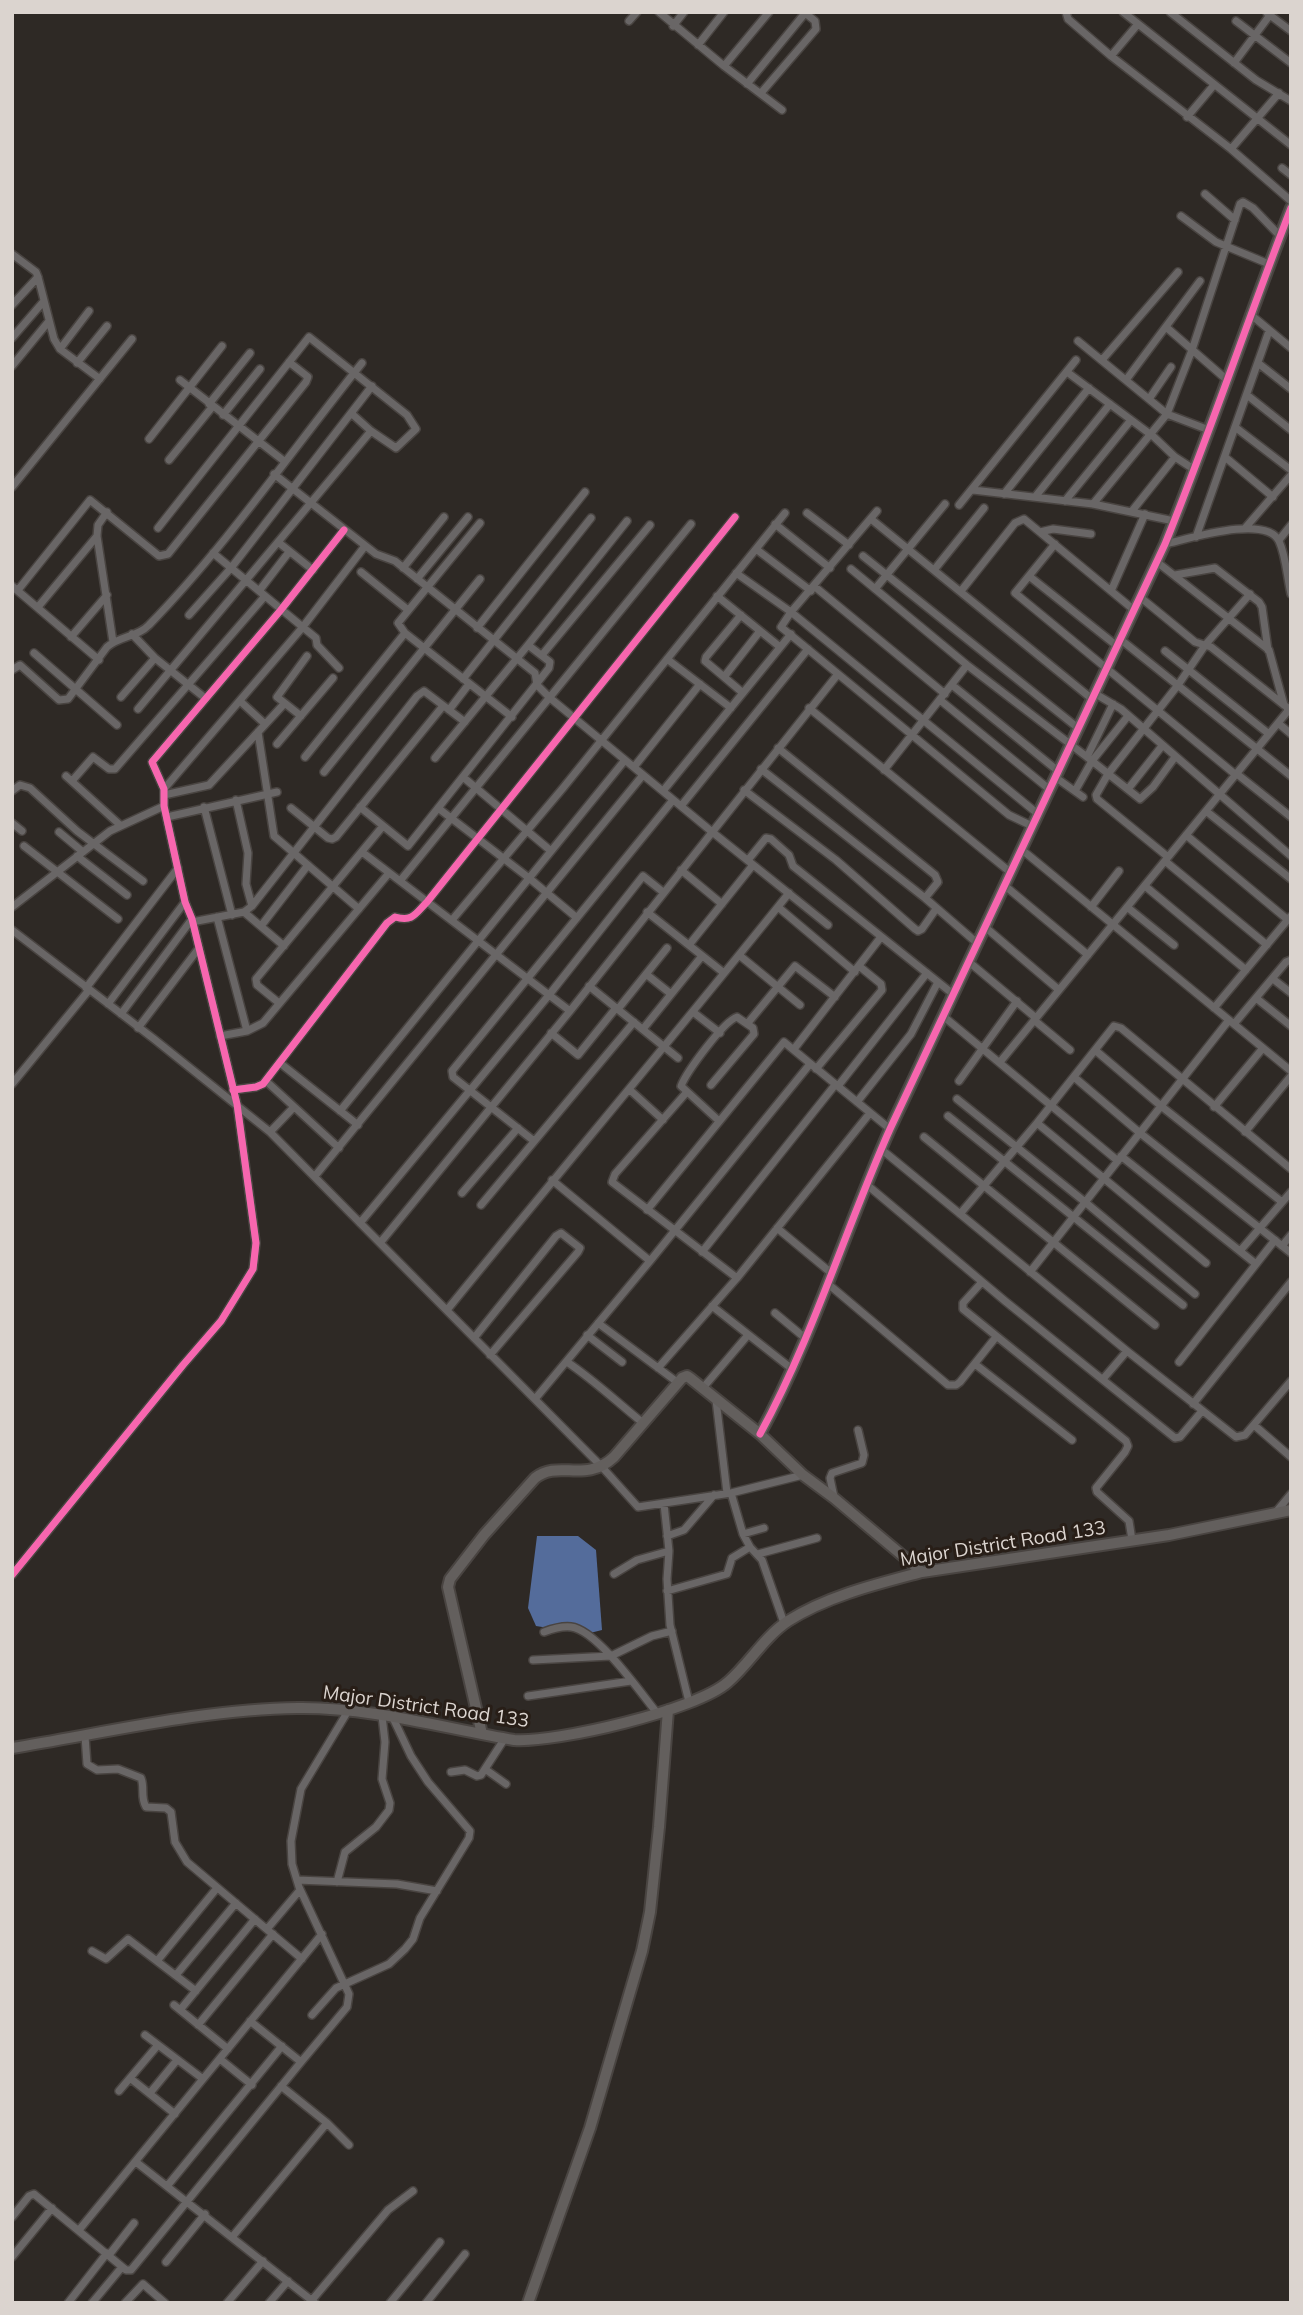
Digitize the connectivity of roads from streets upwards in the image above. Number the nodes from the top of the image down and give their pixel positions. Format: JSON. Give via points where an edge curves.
{"nodes":[{"id":1,"x":637,"y":12,"type":"edge"},
{"id":2,"x":659,"y":12,"type":"edge"},
{"id":3,"x":684,"y":12,"type":"edge"},
{"id":4,"x":724,"y":12,"type":"edge"},
{"id":5,"x":769,"y":12,"type":"edge"},
{"id":6,"x":1066,"y":12,"type":"edge"},
{"id":7,"x":1123,"y":12,"type":"edge"},
{"id":8,"x":1170,"y":12,"type":"edge"},
{"id":9,"x":805,"y":13,"type":"edge"},
{"id":10,"x":1268,"y":14,"type":"edge"},
{"id":11,"x":629,"y":21,"type":"dead end"},
{"id":12,"x":1236,"y":21,"type":"dead end"},
{"id":13,"x":1138,"y":24,"type":"junction"},
{"id":14,"x":673,"y":26,"type":"junction"},
{"id":15,"x":1291,"y":31,"type":"edge"},
{"id":16,"x":1256,"y":36,"type":"junction"},
{"id":17,"x":698,"y":45,"type":"junction"},
{"id":18,"x":1111,"y":57,"type":"junction"},
{"id":19,"x":1234,"y":63,"type":"junction"},
{"id":20,"x":1291,"y":63,"type":"edge"},
{"id":21,"x":724,"y":66,"type":"junction"},
{"id":22,"x":747,"y":84,"type":"junction"},
{"id":23,"x":1214,"y":85,"type":"junction"},
{"id":24,"x":761,"y":93,"type":"junction"},
{"id":25,"x":1279,"y":93,"type":"junction"},
{"id":26,"x":1291,"y":101,"type":"edge"},
{"id":27,"x":782,"y":110,"type":"dead end"},
{"id":28,"x":1187,"y":117,"type":"junction"},
{"id":29,"x":1256,"y":118,"type":"junction"},
{"id":30,"x":1291,"y":145,"type":"edge"},
{"id":31,"x":1231,"y":149,"type":"junction"},
{"id":32,"x":1282,"y":168,"type":"dead end"},
{"id":33,"x":1291,"y":175,"type":"edge"},
{"id":34,"x":1205,"y":194,"type":"dead end"},
{"id":35,"x":1291,"y":201,"type":"edge"},
{"id":36,"x":1291,"y":208,"type":"edge"},
{"id":37,"x":1181,"y":216,"type":"dead end"},
{"id":38,"x":1235,"y":220,"type":"junction"},
{"id":39,"x":1288,"y":223,"type":"edge"},
{"id":40,"x":1280,"y":236,"type":"junction"},
{"id":41,"x":1226,"y":247,"type":"junction"},
{"id":42,"x":12,"y":254,"type":"edge"},
{"id":43,"x":1269,"y":264,"type":"junction"},
{"id":44,"x":1178,"y":272,"type":"dead end"},
{"id":45,"x":38,"y":277,"type":"junction"},
{"id":46,"x":1200,"y":281,"type":"dead end"},
{"id":47,"x":44,"y":301,"type":"junction"},
{"id":48,"x":12,"y":305,"type":"edge"},
{"id":49,"x":89,"y":311,"type":"dead end"},
{"id":50,"x":1250,"y":314,"type":"junction"},
{"id":51,"x":49,"y":321,"type":"junction"},
{"id":52,"x":107,"y":326,"type":"dead end"},
{"id":53,"x":1166,"y":327,"type":"junction"},
{"id":54,"x":1269,"y":331,"type":"junction"},
{"id":55,"x":12,"y":338,"type":"edge"},
{"id":56,"x":132,"y":339,"type":"dead end"},
{"id":57,"x":1078,"y":341,"type":"dead end"},
{"id":58,"x":222,"y":346,"type":"dead end"},
{"id":59,"x":1291,"y":348,"type":"edge"},
{"id":60,"x":60,"y":349,"type":"junction"},
{"id":61,"x":1192,"y":350,"type":"junction"},
{"id":62,"x":250,"y":353,"type":"dead end"},
{"id":63,"x":1076,"y":360,"type":"dead end"},
{"id":64,"x":1102,"y":360,"type":"junction"},
{"id":65,"x":289,"y":362,"type":"junction"},
{"id":66,"x":77,"y":363,"type":"junction"},
{"id":67,"x":362,"y":363,"type":"dead end"},
{"id":68,"x":1258,"y":363,"type":"junction"},
{"id":69,"x":12,"y":366,"type":"edge"},
{"id":70,"x":1171,"y":367,"type":"dead end"},
{"id":71,"x":260,"y":369,"type":"dead end"},
{"id":72,"x":355,"y":372,"type":"junction"},
{"id":73,"x":1067,"y":372,"type":"junction"},
{"id":74,"x":100,"y":379,"type":"junction"},
{"id":75,"x":180,"y":380,"type":"dead end"},
{"id":76,"x":1126,"y":380,"type":"junction"},
{"id":77,"x":1227,"y":380,"type":"junction"},
{"id":78,"x":372,"y":386,"type":"junction"},
{"id":79,"x":190,"y":388,"type":"junction"},
{"id":80,"x":1089,"y":388,"type":"junction"},
{"id":81,"x":1291,"y":389,"type":"edge"},
{"id":82,"x":1247,"y":395,"type":"junction"},
{"id":83,"x":1149,"y":399,"type":"junction"},
{"id":84,"x":1110,"y":404,"type":"junction"},
{"id":85,"x":211,"y":405,"type":"junction"},
{"id":86,"x":351,"y":413,"type":"junction"},
{"id":87,"x":1167,"y":414,"type":"junction"},
{"id":88,"x":223,"y":415,"type":"junction"},
{"id":89,"x":1131,"y":420,"type":"junction"},
{"id":90,"x":238,"y":426,"type":"junction"},
{"id":91,"x":1235,"y":427,"type":"junction"},
{"id":92,"x":1209,"y":430,"type":"junction"},
{"id":93,"x":1291,"y":430,"type":"edge"},
{"id":94,"x":371,"y":431,"type":"junction"},
{"id":95,"x":1150,"y":435,"type":"junction"},
{"id":96,"x":149,"y":439,"type":"dead end"},
{"id":97,"x":258,"y":441,"type":"junction"},
{"id":98,"x":1175,"y":457,"type":"junction"},
{"id":99,"x":1225,"y":457,"type":"junction"},
{"id":100,"x":169,"y":460,"type":"dead end"},
{"id":101,"x":284,"y":460,"type":"junction"},
{"id":102,"x":1195,"y":470,"type":"junction"},
{"id":103,"x":1291,"y":472,"type":"edge"},
{"id":104,"x":274,"y":474,"type":"junction"},
{"id":105,"x":12,"y":487,"type":"edge"},
{"id":106,"x":292,"y":488,"type":"junction"},
{"id":107,"x":973,"y":490,"type":"junction"},
{"id":108,"x":585,"y":492,"type":"dead end"},
{"id":109,"x":1004,"y":494,"type":"junction"},
{"id":110,"x":1273,"y":497,"type":"junction"},
{"id":111,"x":1035,"y":498,"type":"junction"},
{"id":112,"x":1065,"y":501,"type":"junction"},
{"id":113,"x":310,"y":503,"type":"junction"},
{"id":114,"x":945,"y":504,"type":"dead end"},
{"id":115,"x":1093,"y":504,"type":"junction"},
{"id":116,"x":959,"y":505,"type":"dead end"},
{"id":117,"x":984,"y":508,"type":"dead end"},
{"id":118,"x":877,"y":511,"type":"dead end"},
{"id":119,"x":1132,"y":511,"type":"junction"},
{"id":120,"x":107,"y":512,"type":"junction"},
{"id":121,"x":785,"y":513,"type":"dead end"},
{"id":122,"x":807,"y":513,"type":"dead end"},
{"id":123,"x":1145,"y":514,"type":"junction"},
{"id":124,"x":444,"y":517,"type":"dead end"},
{"id":125,"x":467,"y":517,"type":"dead end"},
{"id":126,"x":735,"y":517,"type":"dead end"},
{"id":127,"x":592,"y":518,"type":"dead end"},
{"id":128,"x":871,"y":519,"type":"junction"},
{"id":129,"x":1174,"y":521,"type":"junction"},
{"id":130,"x":627,"y":522,"type":"dead end"},
{"id":131,"x":480,"y":523,"type":"dead end"},
{"id":132,"x":691,"y":524,"type":"dead end"},
{"id":133,"x":775,"y":524,"type":"junction"},
{"id":134,"x":650,"y":525,"type":"dead end"},
{"id":135,"x":1291,"y":525,"type":"edge"},
{"id":136,"x":1246,"y":527,"type":"junction"},
{"id":137,"x":158,"y":528,"type":"dead end"},
{"id":138,"x":344,"y":530,"type":"junction"},
{"id":139,"x":1040,"y":532,"type":"junction"},
{"id":140,"x":1091,"y":534,"type":"dead end"},
{"id":141,"x":97,"y":536,"type":"junction"},
{"id":142,"x":1196,"y":537,"type":"junction"},
{"id":143,"x":1279,"y":540,"type":"junction"},
{"id":144,"x":278,"y":542,"type":"junction"},
{"id":145,"x":1055,"y":544,"type":"junction"},
{"id":146,"x":1165,"y":544,"type":"junction"},
{"id":147,"x":849,"y":545,"type":"junction"},
{"id":148,"x":365,"y":546,"type":"junction"},
{"id":149,"x":755,"y":549,"type":"junction"},
{"id":150,"x":909,"y":549,"type":"junction"},
{"id":151,"x":289,"y":552,"type":"junction"},
{"id":152,"x":213,"y":553,"type":"junction"},
{"id":153,"x":863,"y":556,"type":"dead end"},
{"id":154,"x":1157,"y":562,"type":"junction"},
{"id":155,"x":231,"y":568,"type":"junction"},
{"id":156,"x":403,"y":568,"type":"junction"},
{"id":157,"x":830,"y":568,"type":"junction"},
{"id":158,"x":852,"y":569,"type":"dead end"},
{"id":159,"x":313,"y":570,"type":"junction"},
{"id":160,"x":934,"y":570,"type":"junction"},
{"id":161,"x":361,"y":572,"type":"dead end"},
{"id":162,"x":736,"y":573,"type":"junction"},
{"id":163,"x":888,"y":575,"type":"junction"},
{"id":164,"x":1175,"y":575,"type":"junction"},
{"id":165,"x":1029,"y":576,"type":"junction"},
{"id":166,"x":1289,"y":576,"type":"edge"},
{"id":167,"x":417,"y":579,"type":"junction"},
{"id":168,"x":480,"y":579,"type":"dead end"},
{"id":169,"x":246,"y":580,"type":"junction"},
{"id":170,"x":428,"y":587,"type":"junction"},
{"id":171,"x":15,"y":588,"type":"edge"},
{"id":172,"x":813,"y":589,"type":"junction"},
{"id":173,"x":875,"y":589,"type":"junction"},
{"id":174,"x":961,"y":591,"type":"junction"},
{"id":175,"x":1111,"y":591,"type":"junction"},
{"id":176,"x":262,"y":593,"type":"junction"},
{"id":177,"x":1250,"y":594,"type":"junction"},
{"id":178,"x":1291,"y":594,"type":"edge"},
{"id":179,"x":107,"y":595,"type":"junction"},
{"id":180,"x":717,"y":596,"type":"junction"},
{"id":181,"x":1140,"y":597,"type":"junction"},
{"id":182,"x":38,"y":607,"type":"junction"},
{"id":183,"x":408,"y":610,"type":"junction"},
{"id":184,"x":455,"y":610,"type":"junction"},
{"id":185,"x":1134,"y":610,"type":"junction"},
{"id":186,"x":280,"y":611,"type":"junction"},
{"id":187,"x":790,"y":612,"type":"junction"},
{"id":188,"x":189,"y":615,"type":"dead end"},
{"id":189,"x":741,"y":615,"type":"junction"},
{"id":190,"x":1230,"y":620,"type":"junction"},
{"id":191,"x":302,"y":628,"type":"junction"},
{"id":192,"x":477,"y":628,"type":"junction"},
{"id":193,"x":760,"y":631,"type":"junction"},
{"id":194,"x":405,"y":633,"type":"junction"},
{"id":195,"x":132,"y":634,"type":"junction"},
{"id":196,"x":791,"y":634,"type":"junction"},
{"id":197,"x":71,"y":637,"type":"junction"},
{"id":198,"x":493,"y":640,"type":"junction"},
{"id":199,"x":113,"y":642,"type":"junction"},
{"id":200,"x":1119,"y":642,"type":"junction"},
{"id":201,"x":528,"y":645,"type":"junction"},
{"id":202,"x":1206,"y":645,"type":"junction"},
{"id":203,"x":780,"y":647,"type":"junction"},
{"id":204,"x":424,"y":648,"type":"junction"},
{"id":205,"x":808,"y":649,"type":"junction"},
{"id":206,"x":1269,"y":650,"type":"junction"},
{"id":207,"x":1165,"y":651,"type":"dead end"},
{"id":208,"x":34,"y":653,"type":"dead end"},
{"id":209,"x":542,"y":655,"type":"junction"},
{"id":210,"x":307,"y":656,"type":"dead end"},
{"id":211,"x":155,"y":658,"type":"junction"},
{"id":212,"x":517,"y":659,"type":"junction"},
{"id":213,"x":667,"y":659,"type":"junction"},
{"id":214,"x":99,"y":660,"type":"junction"},
{"id":215,"x":967,"y":665,"type":"junction"},
{"id":216,"x":339,"y":668,"type":"dead end"},
{"id":217,"x":1106,"y":668,"type":"junction"},
{"id":218,"x":1188,"y":669,"type":"junction"},
{"id":219,"x":12,"y":670,"type":"edge"},
{"id":220,"x":170,"y":670,"type":"junction"},
{"id":221,"x":838,"y":674,"type":"junction"},
{"id":222,"x":724,"y":677,"type":"junction"},
{"id":223,"x":333,"y":678,"type":"dead end"},
{"id":224,"x":466,"y":681,"type":"junction"},
{"id":225,"x":187,"y":684,"type":"junction"},
{"id":226,"x":699,"y":684,"type":"junction"},
{"id":227,"x":537,"y":685,"type":"junction"},
{"id":228,"x":952,"y":685,"type":"junction"},
{"id":229,"x":1178,"y":685,"type":"junction"},
{"id":230,"x":76,"y":688,"type":"junction"},
{"id":231,"x":743,"y":693,"type":"junction"},
{"id":232,"x":485,"y":696,"type":"junction"},
{"id":233,"x":1093,"y":696,"type":"junction"},
{"id":234,"x":121,"y":697,"type":"dead end"},
{"id":235,"x":942,"y":697,"type":"junction"},
{"id":236,"x":205,"y":698,"type":"junction"},
{"id":237,"x":550,"y":698,"type":"junction"},
{"id":238,"x":240,"y":701,"type":"junction"},
{"id":239,"x":284,"y":704,"type":"junction"},
{"id":240,"x":1113,"y":704,"type":"junction"},
{"id":241,"x":1284,"y":705,"type":"junction"},
{"id":242,"x":446,"y":708,"type":"junction"},
{"id":243,"x":731,"y":708,"type":"junction"},
{"id":244,"x":809,"y":708,"type":"junction"},
{"id":245,"x":138,"y":709,"type":"dead end"},
{"id":246,"x":1157,"y":711,"type":"junction"},
{"id":247,"x":300,"y":716,"type":"junction"},
{"id":248,"x":1128,"y":716,"type":"junction"},
{"id":249,"x":512,"y":717,"type":"junction"},
{"id":250,"x":575,"y":718,"type":"junction"},
{"id":251,"x":465,"y":722,"type":"junction"},
{"id":252,"x":922,"y":722,"type":"junction"},
{"id":253,"x":1278,"y":723,"type":"junction"},
{"id":254,"x":265,"y":724,"type":"junction"},
{"id":255,"x":117,"y":725,"type":"dead end"},
{"id":256,"x":1078,"y":728,"type":"junction"},
{"id":257,"x":1143,"y":729,"type":"junction"},
{"id":258,"x":258,"y":732,"type":"junction"},
{"id":259,"x":1269,"y":734,"type":"junction"},
{"id":260,"x":1291,"y":734,"type":"edge"},
{"id":261,"x":912,"y":735,"type":"junction"},
{"id":262,"x":601,"y":740,"type":"junction"},
{"id":263,"x":277,"y":744,"type":"dead end"},
{"id":264,"x":1070,"y":746,"type":"junction"},
{"id":265,"x":1163,"y":746,"type":"junction"},
{"id":266,"x":778,"y":748,"type":"junction"},
{"id":267,"x":1257,"y":748,"type":"junction"},
{"id":268,"x":305,"y":757,"type":"dead end"},
{"id":269,"x":1175,"y":757,"type":"junction"},
{"id":270,"x":435,"y":758,"type":"dead end"},
{"id":271,"x":1090,"y":759,"type":"junction"},
{"id":272,"x":625,"y":760,"type":"junction"},
{"id":273,"x":634,"y":767,"type":"junction"},
{"id":274,"x":761,"y":769,"type":"junction"},
{"id":275,"x":884,"y":770,"type":"junction"},
{"id":276,"x":324,"y":772,"type":"dead end"},
{"id":277,"x":1056,"y":774,"type":"junction"},
{"id":278,"x":1108,"y":774,"type":"junction"},
{"id":279,"x":1236,"y":774,"type":"junction"},
{"id":280,"x":643,"y":775,"type":"junction"},
{"id":281,"x":1291,"y":776,"type":"edge"},
{"id":282,"x":463,"y":777,"type":"junction"},
{"id":283,"x":477,"y":788,"type":"junction"},
{"id":284,"x":1049,"y":789,"type":"junction"},
{"id":285,"x":1128,"y":789,"type":"junction"},
{"id":286,"x":744,"y":790,"type":"junction"},
{"id":287,"x":12,"y":791,"type":"edge"},
{"id":288,"x":663,"y":791,"type":"junction"},
{"id":289,"x":1075,"y":791,"type":"junction"},
{"id":290,"x":164,"y":792,"type":"junction"},
{"id":291,"x":278,"y":792,"type":"dead end"},
{"id":292,"x":1219,"y":793,"type":"junction"},
{"id":293,"x":266,"y":795,"type":"junction"},
{"id":294,"x":1083,"y":797,"type":"dead end"},
{"id":295,"x":236,"y":800,"type":"junction"},
{"id":296,"x":673,"y":800,"type":"junction"},
{"id":297,"x":164,"y":806,"type":"junction"},
{"id":298,"x":681,"y":806,"type":"junction"},
{"id":299,"x":204,"y":807,"type":"junction"},
{"id":300,"x":360,"y":807,"type":"junction"},
{"id":301,"x":291,"y":808,"type":"dead end"},
{"id":302,"x":438,"y":808,"type":"junction"},
{"id":303,"x":501,"y":809,"type":"junction"},
{"id":304,"x":1206,"y":811,"type":"junction"},
{"id":305,"x":1038,"y":814,"type":"junction"},
{"id":306,"x":167,"y":817,"type":"junction"},
{"id":307,"x":1291,"y":817,"type":"edge"},
{"id":308,"x":452,"y":818,"type":"junction"},
{"id":309,"x":12,"y":823,"type":"edge"},
{"id":310,"x":120,"y":825,"type":"junction"},
{"id":311,"x":314,"y":826,"type":"junction"},
{"id":312,"x":383,"y":826,"type":"junction"},
{"id":313,"x":1032,"y":826,"type":"junction"},
{"id":314,"x":528,"y":830,"type":"junction"},
{"id":315,"x":22,"y":831,"type":"dead end"},
{"id":316,"x":711,"y":831,"type":"junction"},
{"id":317,"x":59,"y":832,"type":"dead end"},
{"id":318,"x":1186,"y":835,"type":"junction"},
{"id":319,"x":478,"y":838,"type":"junction"},
{"id":320,"x":94,"y":843,"type":"junction"},
{"id":321,"x":24,"y":846,"type":"dead end"},
{"id":322,"x":1021,"y":849,"type":"junction"},
{"id":323,"x":551,"y":851,"type":"junction"},
{"id":324,"x":362,"y":852,"type":"junction"},
{"id":325,"x":293,"y":853,"type":"junction"},
{"id":326,"x":80,"y":854,"type":"junction"},
{"id":327,"x":1291,"y":856,"type":"edge"},
{"id":328,"x":504,"y":859,"type":"junction"},
{"id":329,"x":1167,"y":859,"type":"junction"},
{"id":330,"x":750,"y":862,"type":"junction"},
{"id":331,"x":308,"y":865,"type":"junction"},
{"id":332,"x":178,"y":868,"type":"junction"},
{"id":333,"x":681,"y":870,"type":"junction"},
{"id":334,"x":1119,"y":871,"type":"dead end"},
{"id":335,"x":59,"y":872,"type":"junction"},
{"id":336,"x":1010,"y":872,"type":"junction"},
{"id":337,"x":389,"y":873,"type":"junction"},
{"id":338,"x":529,"y":878,"type":"junction"},
{"id":339,"x":1291,"y":879,"type":"edge"},
{"id":340,"x":143,"y":881,"type":"dead end"},
{"id":341,"x":400,"y":881,"type":"junction"},
{"id":342,"x":1004,"y":885,"type":"junction"},
{"id":343,"x":1145,"y":886,"type":"junction"},
{"id":344,"x":334,"y":887,"type":"junction"},
{"id":345,"x":663,"y":892,"type":"junction"},
{"id":346,"x":548,"y":893,"type":"junction"},
{"id":347,"x":789,"y":893,"type":"junction"},
{"id":348,"x":127,"y":895,"type":"dead end"},
{"id":349,"x":925,"y":898,"type":"junction"},
{"id":350,"x":185,"y":901,"type":"junction"},
{"id":351,"x":427,"y":902,"type":"junction"},
{"id":352,"x":722,"y":904,"type":"junction"},
{"id":353,"x":251,"y":906,"type":"junction"},
{"id":354,"x":778,"y":907,"type":"junction"},
{"id":355,"x":1091,"y":907,"type":"junction"},
{"id":356,"x":1127,"y":907,"type":"junction"},
{"id":357,"x":12,"y":908,"type":"edge"},
{"id":358,"x":359,"y":909,"type":"junction"},
{"id":359,"x":936,"y":909,"type":"junction"},
{"id":360,"x":244,"y":912,"type":"junction"},
{"id":361,"x":647,"y":912,"type":"junction"},
{"id":362,"x":232,"y":915,"type":"junction"},
{"id":363,"x":217,"y":917,"type":"junction"},
{"id":364,"x":577,"y":918,"type":"junction"},
{"id":365,"x":118,"y":919,"type":"dead end"},
{"id":366,"x":1290,"y":919,"type":"edge"},
{"id":367,"x":192,"y":920,"type":"junction"},
{"id":368,"x":452,"y":920,"type":"junction"},
{"id":369,"x":828,"y":925,"type":"dead end"},
{"id":370,"x":1113,"y":925,"type":"junction"},
{"id":371,"x":261,"y":926,"type":"junction"},
{"id":372,"x":985,"y":927,"type":"junction"},
{"id":373,"x":12,"y":930,"type":"edge"},
{"id":374,"x":881,"y":937,"type":"junction"},
{"id":375,"x":478,"y":941,"type":"junction"},
{"id":376,"x":977,"y":943,"type":"junction"},
{"id":377,"x":1268,"y":944,"type":"junction"},
{"id":378,"x":689,"y":945,"type":"junction"},
{"id":379,"x":1174,"y":945,"type":"dead end"},
{"id":380,"x":284,"y":946,"type":"junction"},
{"id":381,"x":199,"y":948,"type":"junction"},
{"id":382,"x":667,"y":948,"type":"dead end"},
{"id":383,"x":739,"y":954,"type":"junction"},
{"id":384,"x":1088,"y":955,"type":"junction"},
{"id":385,"x":497,"y":956,"type":"junction"},
{"id":386,"x":702,"y":956,"type":"junction"},
{"id":387,"x":1291,"y":960,"type":"edge"},
{"id":388,"x":968,"y":962,"type":"junction"},
{"id":389,"x":857,"y":969,"type":"junction"},
{"id":390,"x":1246,"y":970,"type":"junction"},
{"id":391,"x":724,"y":973,"type":"junction"},
{"id":392,"x":928,"y":973,"type":"junction"},
{"id":393,"x":646,"y":974,"type":"junction"},
{"id":394,"x":528,"y":979,"type":"junction"},
{"id":395,"x":1273,"y":979,"type":"junction"},
{"id":396,"x":938,"y":982,"type":"junction"},
{"id":397,"x":589,"y":986,"type":"junction"},
{"id":398,"x":778,"y":987,"type":"junction"},
{"id":399,"x":88,"y":989,"type":"junction"},
{"id":400,"x":1059,"y":990,"type":"junction"},
{"id":401,"x":1291,"y":993,"type":"edge"},
{"id":402,"x":671,"y":994,"type":"junction"},
{"id":403,"x":953,"y":994,"type":"junction"},
{"id":404,"x":549,"y":995,"type":"junction"},
{"id":405,"x":835,"y":998,"type":"junction"},
{"id":406,"x":1256,"y":998,"type":"junction"},
{"id":407,"x":1017,"y":1001,"type":"junction"},
{"id":408,"x":279,"y":1003,"type":"junction"},
{"id":409,"x":107,"y":1004,"type":"junction"},
{"id":410,"x":800,"y":1005,"type":"dead end"},
{"id":411,"x":617,"y":1008,"type":"junction"},
{"id":412,"x":1214,"y":1008,"type":"junction"},
{"id":413,"x":570,"y":1011,"type":"junction"},
{"id":414,"x":693,"y":1012,"type":"junction"},
{"id":415,"x":121,"y":1014,"type":"junction"},
{"id":416,"x":943,"y":1016,"type":"junction"},
{"id":417,"x":1035,"y":1019,"type":"junction"},
{"id":418,"x":634,"y":1021,"type":"junction"},
{"id":419,"x":1232,"y":1022,"type":"junction"},
{"id":420,"x":747,"y":1024,"type":"junction"},
{"id":421,"x":1291,"y":1026,"type":"edge"},
{"id":422,"x":138,"y":1027,"type":"junction"},
{"id":423,"x":643,"y":1029,"type":"junction"},
{"id":424,"x":247,"y":1031,"type":"junction"},
{"id":425,"x":720,"y":1032,"type":"junction"},
{"id":426,"x":551,"y":1033,"type":"junction"},
{"id":427,"x":220,"y":1036,"type":"junction"},
{"id":428,"x":665,"y":1047,"type":"junction"},
{"id":429,"x":982,"y":1047,"type":"junction"},
{"id":430,"x":1263,"y":1048,"type":"junction"},
{"id":431,"x":794,"y":1049,"type":"junction"},
{"id":432,"x":1070,"y":1050,"type":"dead end"},
{"id":433,"x":1095,"y":1050,"type":"junction"},
{"id":434,"x":678,"y":1058,"type":"dead end"},
{"id":435,"x":1000,"y":1062,"type":"junction"},
{"id":436,"x":280,"y":1063,"type":"junction"},
{"id":437,"x":813,"y":1066,"type":"junction"},
{"id":438,"x":1291,"y":1071,"type":"edge"},
{"id":439,"x":1291,"y":1076,"type":"edge"},
{"id":440,"x":1074,"y":1077,"type":"junction"},
{"id":441,"x":1182,"y":1080,"type":"junction"},
{"id":442,"x":266,"y":1081,"type":"junction"},
{"id":443,"x":959,"y":1081,"type":"dead end"},
{"id":444,"x":12,"y":1084,"type":"edge"},
{"id":445,"x":712,"y":1085,"type":"dead end"},
{"id":446,"x":836,"y":1086,"type":"junction"},
{"id":447,"x":233,"y":1090,"type":"junction"},
{"id":448,"x":470,"y":1090,"type":"junction"},
{"id":449,"x":630,"y":1090,"type":"junction"},
{"id":450,"x":686,"y":1093,"type":"junction"},
{"id":451,"x":957,"y":1099,"type":"dead end"},
{"id":452,"x":856,"y":1102,"type":"junction"},
{"id":453,"x":237,"y":1104,"type":"junction"},
{"id":454,"x":1051,"y":1105,"type":"junction"},
{"id":455,"x":491,"y":1106,"type":"junction"},
{"id":456,"x":1161,"y":1106,"type":"junction"},
{"id":457,"x":294,"y":1107,"type":"junction"},
{"id":458,"x":1214,"y":1107,"type":"junction"},
{"id":459,"x":340,"y":1111,"type":"junction"},
{"id":460,"x":870,"y":1113,"type":"junction"},
{"id":461,"x":948,"y":1116,"type":"dead end"},
{"id":462,"x":663,"y":1120,"type":"junction"},
{"id":463,"x":719,"y":1121,"type":"junction"},
{"id":464,"x":1037,"y":1124,"type":"junction"},
{"id":465,"x":358,"y":1125,"type":"junction"},
{"id":466,"x":518,"y":1128,"type":"junction"},
{"id":467,"x":890,"y":1129,"type":"junction"},
{"id":468,"x":270,"y":1132,"type":"junction"},
{"id":469,"x":1245,"y":1132,"type":"junction"},
{"id":470,"x":1140,"y":1133,"type":"junction"},
{"id":471,"x":924,"y":1137,"type":"dead end"},
{"id":472,"x":534,"y":1141,"type":"junction"},
{"id":473,"x":1017,"y":1146,"type":"junction"},
{"id":474,"x":339,"y":1149,"type":"junction"},
{"id":475,"x":881,"y":1149,"type":"junction"},
{"id":476,"x":1119,"y":1158,"type":"junction"},
{"id":477,"x":1005,"y":1161,"type":"junction"},
{"id":478,"x":1291,"y":1169,"type":"edge"},
{"id":479,"x":315,"y":1176,"type":"junction"},
{"id":480,"x":552,"y":1180,"type":"junction"},
{"id":481,"x":1103,"y":1180,"type":"junction"},
{"id":482,"x":865,"y":1184,"type":"junction"},
{"id":483,"x":984,"y":1185,"type":"junction"},
{"id":484,"x":1291,"y":1192,"type":"edge"},
{"id":485,"x":462,"y":1193,"type":"dead end"},
{"id":486,"x":1085,"y":1202,"type":"junction"},
{"id":487,"x":1282,"y":1202,"type":"junction"},
{"id":488,"x":481,"y":1205,"type":"dead end"},
{"id":489,"x":646,"y":1210,"type":"junction"},
{"id":490,"x":960,"y":1214,"type":"junction"},
{"id":491,"x":1073,"y":1217,"type":"junction"},
{"id":492,"x":360,"y":1223,"type":"junction"},
{"id":493,"x":777,"y":1228,"type":"junction"},
{"id":494,"x":1259,"y":1228,"type":"junction"},
{"id":495,"x":674,"y":1231,"type":"junction"},
{"id":496,"x":1291,"y":1235,"type":"edge"},
{"id":497,"x":1275,"y":1240,"type":"junction"},
{"id":498,"x":1054,"y":1242,"type":"junction"},
{"id":499,"x":380,"y":1243,"type":"junction"},
{"id":500,"x":1282,"y":1246,"type":"junction"},
{"id":501,"x":1240,"y":1251,"type":"junction"},
{"id":502,"x":702,"y":1252,"type":"junction"},
{"id":503,"x":1291,"y":1253,"type":"edge"},
{"id":504,"x":650,"y":1261,"type":"junction"},
{"id":505,"x":1206,"y":1263,"type":"dead end"},
{"id":506,"x":1256,"y":1264,"type":"junction"},
{"id":507,"x":1030,"y":1272,"type":"junction"},
{"id":508,"x":828,"y":1277,"type":"junction"},
{"id":509,"x":737,"y":1278,"type":"junction"},
{"id":510,"x":982,"y":1282,"type":"junction"},
{"id":511,"x":1291,"y":1282,"type":"edge"},
{"id":512,"x":1195,"y":1294,"type":"dead end"},
{"id":513,"x":1182,"y":1305,"type":"dead end"},
{"id":514,"x":712,"y":1306,"type":"junction"},
{"id":515,"x":447,"y":1310,"type":"junction"},
{"id":516,"x":775,"y":1313,"type":"dead end"},
{"id":517,"x":598,"y":1323,"type":"junction"},
{"id":518,"x":1155,"y":1325,"type":"dead end"},
{"id":519,"x":587,"y":1335,"type":"junction"},
{"id":520,"x":748,"y":1335,"type":"junction"},
{"id":521,"x":996,"y":1337,"type":"junction"},
{"id":522,"x":474,"y":1338,"type":"junction"},
{"id":523,"x":804,"y":1338,"type":"junction"},
{"id":524,"x":1127,"y":1351,"type":"junction"},
{"id":525,"x":490,"y":1355,"type":"junction"},
{"id":526,"x":567,"y":1362,"type":"junction"},
{"id":527,"x":622,"y":1362,"type":"dead end"},
{"id":528,"x":1179,"y":1362,"type":"dead end"},
{"id":529,"x":975,"y":1364,"type":"junction"},
{"id":530,"x":658,"y":1368,"type":"junction"},
{"id":531,"x":792,"y":1369,"type":"junction"},
{"id":532,"x":1102,"y":1379,"type":"junction"},
{"id":533,"x":1291,"y":1381,"type":"edge"},
{"id":534,"x":677,"y":1382,"type":"junction"},
{"id":535,"x":702,"y":1389,"type":"junction"},
{"id":536,"x":535,"y":1399,"type":"junction"},
{"id":537,"x":716,"y":1400,"type":"junction"},
{"id":538,"x":1193,"y":1404,"type":"junction"},
{"id":539,"x":1202,"y":1411,"type":"junction"},
{"id":540,"x":643,"y":1423,"type":"junction"},
{"id":541,"x":1254,"y":1425,"type":"junction"},
{"id":542,"x":858,"y":1430,"type":"dead end"},
{"id":543,"x":760,"y":1434,"type":"junction"},
{"id":544,"x":1072,"y":1440,"type":"dead end"},
{"id":545,"x":1291,"y":1457,"type":"edge"},
{"id":546,"x":602,"y":1467,"type":"junction"},
{"id":547,"x":803,"y":1475,"type":"junction"},
{"id":548,"x":729,"y":1493,"type":"junction"},
{"id":549,"x":1291,"y":1494,"type":"edge"},
{"id":550,"x":714,"y":1495,"type":"junction"},
{"id":551,"x":834,"y":1498,"type":"junction"},
{"id":552,"x":664,"y":1504,"type":"junction"},
{"id":553,"x":1291,"y":1510,"type":"edge"},
{"id":554,"x":1273,"y":1515,"type":"junction"},
{"id":555,"x":764,"y":1528,"type":"dead end"},
{"id":556,"x":743,"y":1534,"type":"junction"},
{"id":557,"x":667,"y":1536,"type":"junction"},
{"id":558,"x":817,"y":1538,"type":"dead end"},
{"id":559,"x":1132,"y":1540,"type":"junction"},
{"id":560,"x":750,"y":1547,"type":"junction"},
{"id":561,"x":669,"y":1551,"type":"junction"},
{"id":562,"x":758,"y":1554,"type":"junction"},
{"id":563,"x":922,"y":1572,"type":"junction"},
{"id":564,"x":614,"y":1574,"type":"dead end"},
{"id":565,"x":12,"y":1575,"type":"edge"},
{"id":566,"x":667,"y":1591,"type":"junction"},
{"id":567,"x":784,"y":1623,"type":"junction"},
{"id":568,"x":672,"y":1631,"type":"junction"},
{"id":569,"x":544,"y":1632,"type":"dead end"},
{"id":570,"x":611,"y":1656,"type":"junction"},
{"id":571,"x":533,"y":1660,"type":"dead end"},
{"id":572,"x":631,"y":1681,"type":"junction"},
{"id":573,"x":528,"y":1696,"type":"dead end"},
{"id":574,"x":689,"y":1702,"type":"junction"},
{"id":575,"x":348,"y":1711,"type":"junction"},
{"id":576,"x":662,"y":1712,"type":"junction"},
{"id":577,"x":387,"y":1717,"type":"junction"},
{"id":578,"x":482,"y":1734,"type":"junction"},
{"id":579,"x":85,"y":1736,"type":"junction"},
{"id":580,"x":505,"y":1738,"type":"junction"},
{"id":581,"x":12,"y":1748,"type":"edge"},
{"id":582,"x":485,"y":1769,"type":"junction"},
{"id":583,"x":451,"y":1772,"type":"dead end"},
{"id":584,"x":506,"y":1784,"type":"dead end"},
{"id":585,"x":297,"y":1880,"type":"junction"},
{"id":586,"x":337,"y":1882,"type":"junction"},
{"id":587,"x":217,"y":1888,"type":"junction"},
{"id":588,"x":300,"y":1890,"type":"junction"},
{"id":589,"x":437,"y":1891,"type":"junction"},
{"id":590,"x":236,"y":1903,"type":"junction"},
{"id":591,"x":256,"y":1919,"type":"junction"},
{"id":592,"x":270,"y":1932,"type":"junction"},
{"id":593,"x":322,"y":1934,"type":"junction"},
{"id":594,"x":92,"y":1951,"type":"dead end"},
{"id":595,"x":302,"y":1959,"type":"junction"},
{"id":596,"x":157,"y":1961,"type":"junction"},
{"id":597,"x":176,"y":1975,"type":"junction"},
{"id":598,"x":344,"y":1984,"type":"junction"},
{"id":599,"x":196,"y":1991,"type":"junction"},
{"id":600,"x":312,"y":2015,"type":"dead end"},
{"id":601,"x":250,"y":2021,"type":"junction"},
{"id":602,"x":198,"y":2025,"type":"junction"},
{"id":603,"x":145,"y":2035,"type":"dead end"},
{"id":604,"x":158,"y":2045,"type":"junction"},
{"id":605,"x":282,"y":2046,"type":"junction"},
{"id":606,"x":228,"y":2049,"type":"junction"},
{"id":607,"x":220,"y":2059,"type":"junction"},
{"id":608,"x":177,"y":2060,"type":"junction"},
{"id":609,"x":301,"y":2062,"type":"junction"},
{"id":610,"x":130,"y":2078,"type":"junction"},
{"id":611,"x":203,"y":2079,"type":"junction"},
{"id":612,"x":252,"y":2085,"type":"junction"},
{"id":613,"x":281,"y":2086,"type":"junction"},
{"id":614,"x":119,"y":2091,"type":"dead end"},
{"id":615,"x":150,"y":2093,"type":"junction"},
{"id":616,"x":175,"y":2114,"type":"junction"},
{"id":617,"x":327,"y":2123,"type":"junction"},
{"id":618,"x":349,"y":2145,"type":"dead end"},
{"id":619,"x":136,"y":2162,"type":"junction"},
{"id":620,"x":167,"y":2185,"type":"junction"},
{"id":621,"x":413,"y":2191,"type":"dead end"},
{"id":622,"x":187,"y":2201,"type":"junction"},
{"id":623,"x":52,"y":2208,"type":"junction"},
{"id":624,"x":205,"y":2214,"type":"junction"},
{"id":625,"x":12,"y":2217,"type":"edge"},
{"id":626,"x":134,"y":2223,"type":"dead end"},
{"id":627,"x":79,"y":2230,"type":"junction"},
{"id":628,"x":233,"y":2236,"type":"junction"},
{"id":629,"x":440,"y":2242,"type":"dead end"},
{"id":630,"x":108,"y":2254,"type":"junction"},
{"id":631,"x":465,"y":2254,"type":"dead end"},
{"id":632,"x":12,"y":2257,"type":"edge"},
{"id":633,"x":263,"y":2261,"type":"junction"},
{"id":634,"x":166,"y":2262,"type":"dead end"},
{"id":635,"x":122,"y":2267,"type":"junction"},
{"id":636,"x":288,"y":2281,"type":"junction"},
{"id":637,"x":314,"y":2302,"type":"edge"},
{"id":638,"x":68,"y":2303,"type":"edge"},
{"id":639,"x":92,"y":2303,"type":"edge"},
{"id":640,"x":125,"y":2303,"type":"edge"},
{"id":641,"x":165,"y":2303,"type":"edge"},
{"id":642,"x":227,"y":2303,"type":"edge"},
{"id":643,"x":269,"y":2303,"type":"edge"},
{"id":644,"x":390,"y":2303,"type":"edge"},
{"id":645,"x":426,"y":2303,"type":"edge"},
{"id":646,"x":528,"y":2303,"type":"edge"}],
"edges":[{"from":1,"to":11,"type":"street"},
{"from":2,"to":14,"type":"street"},
{"from":3,"to":14,"type":"street"},
{"from":4,"to":17,"type":"street"},
{"from":5,"to":21,"type":"street"},
{"from":6,"to":18,"type":"street","via":[[1068,19]]},
{"from":7,"to":13,"type":"street"},
{"from":8,"to":19,"type":"street"},
{"from":9,"to":22,"type":"street"},
{"from":9,"to":24,"type":"street","via":[[815,21],[816,29]]},
{"from":10,"to":15,"type":"street"},
{"from":10,"to":16,"type":"street"},
{"from":12,"to":16,"type":"street"},
{"from":13,"to":18,"type":"street"},
{"from":13,"to":23,"type":"street"},
{"from":14,"to":17,"type":"street"},
{"from":16,"to":19,"type":"street"},
{"from":16,"to":20,"type":"street"},
{"from":17,"to":21,"type":"street"},
{"from":18,"to":28,"type":"street"},
{"from":19,"to":25,"type":"street"},
{"from":21,"to":22,"type":"street"},
{"from":22,"to":24,"type":"street"},
{"from":23,"to":28,"type":"street"},
{"from":23,"to":29,"type":"street"},
{"from":24,"to":27,"type":"street"},
{"from":25,"to":26,"type":"street"},
{"from":25,"to":29,"type":"street"},
{"from":28,"to":31,"type":"street"},
{"from":29,"to":30,"type":"street"},
{"from":29,"to":31,"type":"street"},
{"from":31,"to":35,"type":"street"},
{"from":32,"to":33,"type":"street"},
{"from":34,"to":38,"type":"street"},
{"from":36,"to":39,"type":"street"},
{"from":37,"to":41,"type":"street"},
{"from":38,"to":40,"type":"street","via":[[1240,204],[1247,203]]},
{"from":38,"to":41,"type":"street"},
{"from":39,"to":40,"type":"street"},
{"from":40,"to":43,"type":"street"},
{"from":41,"to":43,"type":"street"},
{"from":41,"to":61,"type":"street"},
{"from":42,"to":45,"type":"street"},
{"from":43,"to":50,"type":"street"},
{"from":44,"to":64,"type":"street"},
{"from":45,"to":47,"type":"street"},
{"from":45,"to":48,"type":"street"},
{"from":46,"to":53,"type":"street"},
{"from":47,"to":51,"type":"street"},
{"from":47,"to":55,"type":"street"},
{"from":49,"to":60,"type":"street"},
{"from":50,"to":54,"type":"street"},
{"from":50,"to":77,"type":"street"},
{"from":51,"to":60,"type":"street"},
{"from":51,"to":69,"type":"street"},
{"from":52,"to":66,"type":"street"},
{"from":53,"to":61,"type":"street"},
{"from":53,"to":76,"type":"street"},
{"from":54,"to":59,"type":"street"},
{"from":54,"to":68,"type":"street"},
{"from":56,"to":74,"type":"street"},
{"from":57,"to":64,"type":"street"},
{"from":58,"to":79,"type":"street"},
{"from":60,"to":66,"type":"street"},
{"from":61,"to":77,"type":"street"},
{"from":61,"to":87,"type":"street"},
{"from":62,"to":85,"type":"street"},
{"from":63,"to":73,"type":"street"},
{"from":64,"to":76,"type":"street"},
{"from":65,"to":72,"type":"street","via":[[309,337]]},
{"from":65,"to":90,"type":"street"},
{"from":65,"to":97,"type":"street","via":[[309,377]]},
{"from":66,"to":74,"type":"street"},
{"from":67,"to":72,"type":"street"},
{"from":68,"to":81,"type":"street"},
{"from":68,"to":82,"type":"street"},
{"from":70,"to":83,"type":"street"},
{"from":71,"to":88,"type":"street"},
{"from":72,"to":78,"type":"street"},
{"from":72,"to":101,"type":"street"},
{"from":73,"to":80,"type":"street"},
{"from":73,"to":107,"type":"street"},
{"from":74,"to":105,"type":"street"},
{"from":75,"to":79,"type":"street"},
{"from":76,"to":83,"type":"street"},
{"from":77,"to":92,"type":"street"},
{"from":78,"to":86,"type":"street"},
{"from":78,"to":94,"type":"street","via":[[407,415],[415,429],[396,448]]},
{"from":79,"to":85,"type":"street"},
{"from":79,"to":96,"type":"street"},
{"from":80,"to":84,"type":"street"},
{"from":80,"to":109,"type":"street"},
{"from":82,"to":91,"type":"street"},
{"from":82,"to":93,"type":"street"},
{"from":83,"to":87,"type":"street"},
{"from":84,"to":89,"type":"street"},
{"from":84,"to":111,"type":"street"},
{"from":85,"to":88,"type":"street"},
{"from":85,"to":100,"type":"street"},
{"from":86,"to":94,"type":"street"},
{"from":86,"to":106,"type":"street"},
{"from":87,"to":92,"type":"street"},
{"from":87,"to":95,"type":"street"},
{"from":88,"to":90,"type":"street"},
{"from":89,"to":95,"type":"street"},
{"from":89,"to":112,"type":"street"},
{"from":90,"to":97,"type":"street"},
{"from":90,"to":137,"type":"street"},
{"from":91,"to":99,"type":"street"},
{"from":91,"to":103,"type":"street"},
{"from":92,"to":102,"type":"street"},
{"from":94,"to":113,"type":"street"},
{"from":95,"to":98,"type":"street"},
{"from":95,"to":115,"type":"street"},
{"from":97,"to":101,"type":"street"},
{"from":97,"to":120,"type":"street","via":[[164,556]]},
{"from":98,"to":102,"type":"street"},
{"from":98,"to":119,"type":"street"},
{"from":99,"to":110,"type":"street"},
{"from":99,"to":142,"type":"street"},
{"from":101,"to":104,"type":"street"},
{"from":102,"to":129,"type":"street"},
{"from":103,"to":110,"type":"street"},
{"from":104,"to":106,"type":"street"},
{"from":104,"to":152,"type":"street"},
{"from":106,"to":113,"type":"street"},
{"from":106,"to":155,"type":"street"},
{"from":107,"to":109,"type":"street"},
{"from":107,"to":116,"type":"street"},
{"from":108,"to":192,"type":"street"},
{"from":109,"to":111,"type":"street"},
{"from":110,"to":136,"type":"street"},
{"from":111,"to":112,"type":"street"},
{"from":112,"to":115,"type":"street"},
{"from":113,"to":138,"type":"street"},
{"from":113,"to":144,"type":"street"},
{"from":114,"to":150,"type":"street"},
{"from":115,"to":119,"type":"street"},
{"from":117,"to":160,"type":"street"},
{"from":118,"to":128,"type":"street"},
{"from":119,"to":123,"type":"street"},
{"from":120,"to":141,"type":"street"},
{"from":120,"to":171,"type":"street","via":[[95,502],[86,502]]},
{"from":121,"to":133,"type":"street"},
{"from":122,"to":147,"type":"street"},
{"from":123,"to":129,"type":"street"},
{"from":123,"to":175,"type":"street"},
{"from":124,"to":156,"type":"street"},
{"from":125,"to":167,"type":"street"},
{"from":126,"to":250,"type":"street"},
{"from":127,"to":198,"type":"street"},
{"from":128,"to":147,"type":"street"},
{"from":128,"to":150,"type":"street"},
{"from":129,"to":146,"type":"street"},
{"from":130,"to":201,"type":"street"},
{"from":131,"to":170,"type":"street"},
{"from":132,"to":237,"type":"street"},
{"from":133,"to":149,"type":"street"},
{"from":133,"to":157,"type":"street"},
{"from":134,"to":209,"type":"street"},
{"from":135,"to":143,"type":"street"},
{"from":136,"to":142,"type":"street"},
{"from":136,"to":143,"type":"street","via":[[1264,529]]},
{"from":138,"to":148,"type":"street"},
{"from":138,"to":159,"type":"street"},
{"from":139,"to":140,"type":"street","via":[[1054,529]]},
{"from":139,"to":145,"type":"street"},
{"from":139,"to":174,"type":"street","via":[[1028,521],[1018,520]]},
{"from":141,"to":179,"type":"street"},
{"from":141,"to":182,"type":"street"},
{"from":142,"to":146,"type":"street"},
{"from":143,"to":166,"type":"street"},
{"from":144,"to":151,"type":"street"},
{"from":144,"to":169,"type":"street"},
{"from":145,"to":165,"type":"street"},
{"from":145,"to":175,"type":"street"},
{"from":146,"to":154,"type":"street"},
{"from":147,"to":157,"type":"street"},
{"from":148,"to":156,"type":"street"},
{"from":148,"to":191,"type":"street"},
{"from":149,"to":162,"type":"street"},
{"from":149,"to":172,"type":"street"},
{"from":150,"to":160,"type":"street"},
{"from":150,"to":163,"type":"street"},
{"from":151,"to":159,"type":"street"},
{"from":151,"to":176,"type":"street"},
{"from":152,"to":155,"type":"street"},
{"from":152,"to":195,"type":"street","via":[[149,626]]},
{"from":153,"to":163,"type":"street"},
{"from":154,"to":164,"type":"street"},
{"from":154,"to":181,"type":"street"},
{"from":155,"to":169,"type":"street"},
{"from":155,"to":188,"type":"street"},
{"from":156,"to":167,"type":"street"},
{"from":157,"to":172,"type":"street"},
{"from":158,"to":173,"type":"street"},
{"from":159,"to":186,"type":"street"},
{"from":160,"to":174,"type":"street"},
{"from":161,"to":183,"type":"street"},
{"from":162,"to":180,"type":"street"},
{"from":162,"to":187,"type":"street"},
{"from":163,"to":173,"type":"street"},
{"from":163,"to":256,"type":"street"},
{"from":164,"to":177,"type":"street","via":[[1215,568]]},
{"from":164,"to":190,"type":"street"},
{"from":165,"to":200,"type":"street"},
{"from":165,"to":217,"type":"street","via":[[1015,593]]},
{"from":166,"to":178,"type":"street"},
{"from":167,"to":170,"type":"street"},
{"from":168,"to":184,"type":"street"},
{"from":169,"to":176,"type":"street"},
{"from":169,"to":220,"type":"street"},
{"from":170,"to":183,"type":"street"},
{"from":170,"to":184,"type":"street"},
{"from":171,"to":182,"type":"street"},
{"from":172,"to":187,"type":"street"},
{"from":172,"to":235,"type":"street"},
{"from":173,"to":215,"type":"street"},
{"from":174,"to":233,"type":"street"},
{"from":175,"to":185,"type":"street"},
{"from":176,"to":186,"type":"street"},
{"from":176,"to":225,"type":"street"},
{"from":177,"to":190,"type":"street"},
{"from":177,"to":206,"type":"street","via":[[1262,607]]},
{"from":179,"to":197,"type":"street"},
{"from":179,"to":199,"type":"street"},
{"from":180,"to":189,"type":"street"},
{"from":180,"to":213,"type":"street"},
{"from":181,"to":185,"type":"street"},
{"from":181,"to":202,"type":"street","via":[[1195,642]]},
{"from":182,"to":197,"type":"street"},
{"from":183,"to":194,"type":"street","via":[[398,623]]},
{"from":184,"to":192,"type":"street"},
{"from":184,"to":204,"type":"street"},
{"from":185,"to":200,"type":"street"},
{"from":186,"to":191,"type":"street"},
{"from":186,"to":236,"type":"street"},
{"from":187,"to":196,"type":"street","via":[[781,627]]},
{"from":187,"to":252,"type":"street"},
{"from":189,"to":193,"type":"street"},
{"from":189,"to":222,"type":"street","via":[[706,657]]},
{"from":190,"to":202,"type":"street"},
{"from":190,"to":206,"type":"street"},
{"from":191,"to":216,"type":"street"},
{"from":191,"to":238,"type":"street"},
{"from":192,"to":198,"type":"street"},
{"from":193,"to":203,"type":"street"},
{"from":193,"to":222,"type":"street"},
{"from":194,"to":204,"type":"street"},
{"from":194,"to":268,"type":"street"},
{"from":195,"to":199,"type":"street"},
{"from":195,"to":211,"type":"street"},
{"from":196,"to":203,"type":"street"},
{"from":196,"to":205,"type":"street"},
{"from":197,"to":214,"type":"street"},
{"from":198,"to":212,"type":"street"},
{"from":198,"to":224,"type":"street"},
{"from":199,"to":214,"type":"street"},
{"from":200,"to":217,"type":"street"},
{"from":200,"to":229,"type":"street"},
{"from":201,"to":209,"type":"street"},
{"from":201,"to":212,"type":"street"},
{"from":202,"to":218,"type":"street"},
{"from":202,"to":241,"type":"street"},
{"from":203,"to":231,"type":"street"},
{"from":204,"to":224,"type":"street"},
{"from":204,"to":276,"type":"street"},
{"from":205,"to":221,"type":"street"},
{"from":205,"to":298,"type":"street"},
{"from":206,"to":241,"type":"street"},
{"from":207,"to":218,"type":"street"},
{"from":208,"to":230,"type":"street"},
{"from":209,"to":227,"type":"street","via":[[551,665]]},
{"from":210,"to":239,"type":"street","via":[[277,694]]},
{"from":211,"to":220,"type":"street"},
{"from":211,"to":234,"type":"street"},
{"from":212,"to":227,"type":"street","via":[[534,673]]},
{"from":212,"to":232,"type":"street"},
{"from":213,"to":226,"type":"street"},
{"from":213,"to":262,"type":"street"},
{"from":214,"to":230,"type":"street"},
{"from":215,"to":228,"type":"street"},
{"from":215,"to":264,"type":"street"},
{"from":217,"to":233,"type":"street"},
{"from":217,"to":246,"type":"street"},
{"from":218,"to":229,"type":"street"},
{"from":218,"to":259,"type":"street"},
{"from":219,"to":230,"type":"street","via":[[20,665],[25,668],[63,701]]},
{"from":220,"to":225,"type":"street"},
{"from":220,"to":245,"type":"street"},
{"from":221,"to":244,"type":"street"},
{"from":221,"to":261,"type":"street"},
{"from":222,"to":231,"type":"street"},
{"from":223,"to":247,"type":"street"},
{"from":224,"to":232,"type":"street"},
{"from":224,"to":242,"type":"street"},
{"from":225,"to":236,"type":"street"},
{"from":225,"to":310,"type":"street","via":[[115,769],[93,757],[69,778]]},
{"from":226,"to":243,"type":"street"},
{"from":226,"to":273,"type":"street"},
{"from":227,"to":237,"type":"street"},
{"from":227,"to":249,"type":"street"},
{"from":228,"to":235,"type":"street"},
{"from":228,"to":277,"type":"street"},
{"from":229,"to":246,"type":"street"},
{"from":229,"to":267,"type":"street"},
{"from":230,"to":255,"type":"street"},
{"from":231,"to":243,"type":"street"},
{"from":232,"to":249,"type":"street"},
{"from":232,"to":251,"type":"street"},
{"from":233,"to":240,"type":"street"},
{"from":233,"to":256,"type":"street"},
{"from":235,"to":252,"type":"street"},
{"from":235,"to":284,"type":"street"},
{"from":236,"to":290,"type":"street","via":[[152,762]]},
{"from":237,"to":250,"type":"street"},
{"from":237,"to":283,"type":"street"},
{"from":238,"to":254,"type":"street"},
{"from":238,"to":290,"type":"street"},
{"from":239,"to":247,"type":"street"},
{"from":239,"to":254,"type":"street"},
{"from":240,"to":248,"type":"street"},
{"from":240,"to":271,"type":"street"},
{"from":241,"to":253,"type":"street","via":[[1287,712]]},
{"from":242,"to":251,"type":"street"},
{"from":242,"to":300,"type":"street"},
{"from":242,"to":311,"type":"street","via":[[424,691],[417,696]]},
{"from":243,"to":288,"type":"street"},
{"from":244,"to":266,"type":"street"},
{"from":244,"to":275,"type":"street"},
{"from":246,"to":257,"type":"street"},
{"from":246,"to":279,"type":"street"},
{"from":247,"to":263,"type":"street"},
{"from":248,"to":257,"type":"street"},
{"from":248,"to":271,"type":"street"},
{"from":249,"to":282,"type":"street"},
{"from":250,"to":262,"type":"street"},
{"from":250,"to":303,"type":"street"},
{"from":251,"to":270,"type":"street"},
{"from":252,"to":261,"type":"street"},
{"from":252,"to":305,"type":"street"},
{"from":253,"to":259,"type":"street"},
{"from":253,"to":260,"type":"street"},
{"from":254,"to":258,"type":"street"},
{"from":256,"to":264,"type":"street"},
{"from":257,"to":265,"type":"street"},
{"from":257,"to":278,"type":"street"},
{"from":258,"to":290,"type":"street","via":[[209,785]]},
{"from":258,"to":293,"type":"street"},
{"from":259,"to":267,"type":"street"},
{"from":261,"to":275,"type":"street"},
{"from":261,"to":313,"type":"street","via":[[1009,815]]},
{"from":262,"to":272,"type":"street"},
{"from":262,"to":314,"type":"street"},
{"from":264,"to":271,"type":"street"},
{"from":264,"to":277,"type":"street"},
{"from":265,"to":269,"type":"street"},
{"from":265,"to":285,"type":"street"},
{"from":266,"to":274,"type":"street"},
{"from":266,"to":349,"type":"street","via":[[935,875],[938,882]]},
{"from":267,"to":279,"type":"street"},
{"from":267,"to":281,"type":"street"},
{"from":269,"to":285,"type":"street","via":[[1144,798]]},
{"from":269,"to":292,"type":"street"},
{"from":271,"to":278,"type":"street"},
{"from":271,"to":289,"type":"street"},
{"from":272,"to":273,"type":"street"},
{"from":272,"to":323,"type":"street"},
{"from":273,"to":280,"type":"street"},
{"from":274,"to":286,"type":"street"},
{"from":274,"to":349,"type":"street"},
{"from":275,"to":336,"type":"street"},
{"from":277,"to":284,"type":"street"},
{"from":277,"to":289,"type":"street"},
{"from":278,"to":285,"type":"street"},
{"from":278,"to":329,"type":"street","via":[[1097,799]]},
{"from":279,"to":292,"type":"street"},
{"from":279,"to":307,"type":"street"},
{"from":280,"to":288,"type":"street"},
{"from":280,"to":346,"type":"street"},
{"from":282,"to":283,"type":"street"},
{"from":282,"to":302,"type":"street"},
{"from":283,"to":303,"type":"street"},
{"from":283,"to":308,"type":"street"},
{"from":284,"to":305,"type":"street"},
{"from":286,"to":316,"type":"street"},
{"from":286,"to":359,"type":"street","via":[[836,860],[918,931]]},
{"from":287,"to":320,"type":"street","via":[[26,785]]},
{"from":288,"to":296,"type":"street"},
{"from":289,"to":294,"type":"street"},
{"from":290,"to":297,"type":"street"},
{"from":291,"to":293,"type":"street"},
{"from":292,"to":304,"type":"street"},
{"from":292,"to":327,"type":"street"},
{"from":293,"to":295,"type":"street"},
{"from":293,"to":325,"type":"street","via":[[274,836]]},
{"from":295,"to":299,"type":"street"},
{"from":295,"to":353,"type":"street","via":[[248,853],[246,884]]},
{"from":296,"to":298,"type":"street"},
{"from":296,"to":364,"type":"street"},
{"from":297,"to":306,"type":"street"},
{"from":297,"to":310,"type":"street"},
{"from":298,"to":316,"type":"street"},
{"from":299,"to":306,"type":"street"},
{"from":299,"to":362,"type":"street"},
{"from":300,"to":311,"type":"street","via":[[332,839]]},
{"from":300,"to":312,"type":"street"},
{"from":301,"to":311,"type":"street"},
{"from":302,"to":308,"type":"street"},
{"from":302,"to":312,"type":"street","via":[[408,846]]},
{"from":303,"to":314,"type":"street"},
{"from":303,"to":319,"type":"street"},
{"from":304,"to":318,"type":"street"},
{"from":304,"to":339,"type":"street"},
{"from":305,"to":313,"type":"street"},
{"from":306,"to":332,"type":"street"},
{"from":308,"to":319,"type":"street"},
{"from":308,"to":341,"type":"street"},
{"from":309,"to":315,"type":"street"},
{"from":310,"to":320,"type":"street"},
{"from":311,"to":325,"type":"street"},
{"from":312,"to":324,"type":"street"},
{"from":313,"to":322,"type":"street"},
{"from":314,"to":323,"type":"street"},
{"from":314,"to":328,"type":"street"},
{"from":316,"to":330,"type":"street"},
{"from":316,"to":333,"type":"street"},
{"from":317,"to":326,"type":"street"},
{"from":318,"to":329,"type":"street"},
{"from":318,"to":366,"type":"street"},
{"from":319,"to":328,"type":"street"},
{"from":319,"to":351,"type":"street"},
{"from":320,"to":326,"type":"street"},
{"from":320,"to":340,"type":"street"},
{"from":321,"to":335,"type":"street"},
{"from":322,"to":336,"type":"street"},
{"from":322,"to":355,"type":"street"},
{"from":323,"to":338,"type":"street"},
{"from":324,"to":337,"type":"street"},
{"from":324,"to":344,"type":"street"},
{"from":325,"to":331,"type":"street"},
{"from":325,"to":353,"type":"street"},
{"from":326,"to":335,"type":"street"},
{"from":326,"to":348,"type":"street"},
{"from":328,"to":338,"type":"street"},
{"from":328,"to":368,"type":"street"},
{"from":329,"to":343,"type":"street"},
{"from":329,"to":377,"type":"street"},
{"from":330,"to":347,"type":"street"},
{"from":330,"to":352,"type":"street"},
{"from":330,"to":374,"type":"street","via":[[766,838],[771,839],[789,855],[793,866]]},
{"from":331,"to":344,"type":"street"},
{"from":331,"to":371,"type":"street"},
{"from":332,"to":350,"type":"street"},
{"from":332,"to":399,"type":"street"},
{"from":333,"to":345,"type":"street"},
{"from":333,"to":352,"type":"street"},
{"from":334,"to":355,"type":"street"},
{"from":335,"to":357,"type":"street"},
{"from":335,"to":365,"type":"street"},
{"from":336,"to":342,"type":"street"},
{"from":337,"to":341,"type":"street"},
{"from":337,"to":358,"type":"street"},
{"from":338,"to":346,"type":"street"},
{"from":338,"to":375,"type":"street"},
{"from":341,"to":351,"type":"street"},
{"from":342,"to":372,"type":"street"},
{"from":342,"to":384,"type":"street"},
{"from":343,"to":356,"type":"street"},
{"from":343,"to":390,"type":"street"},
{"from":344,"to":358,"type":"street"},
{"from":344,"to":380,"type":"street"},
{"from":345,"to":361,"type":"street"},
{"from":345,"to":404,"type":"street","via":[[643,876]]},
{"from":346,"to":364,"type":"street"},
{"from":346,"to":385,"type":"street"},
{"from":347,"to":354,"type":"street"},
{"from":347,"to":369,"type":"street"},
{"from":349,"to":359,"type":"street"},
{"from":350,"to":367,"type":"street"},
{"from":350,"to":409,"type":"street"},
{"from":351,"to":368,"type":"street"},
{"from":351,"to":436,"type":"street","via":[[410,919],[396,917],[387,923]]},
{"from":352,"to":378,"type":"street"},
{"from":353,"to":360,"type":"street"},
{"from":354,"to":383,"type":"street"},
{"from":354,"to":389,"type":"street"},
{"from":355,"to":370,"type":"street"},
{"from":356,"to":370,"type":"street"},
{"from":356,"to":379,"type":"street"},
{"from":358,"to":408,"type":"street"},
{"from":359,"to":376,"type":"street"},
{"from":360,"to":362,"type":"street"},
{"from":360,"to":371,"type":"street"},
{"from":361,"to":378,"type":"street"},
{"from":361,"to":397,"type":"street"},
{"from":362,"to":363,"type":"street"},
{"from":363,"to":367,"type":"street"},
{"from":363,"to":424,"type":"street"},
{"from":364,"to":394,"type":"street"},
{"from":366,"to":377,"type":"street"},
{"from":367,"to":381,"type":"street"},
{"from":367,"to":415,"type":"street"},
{"from":368,"to":375,"type":"street"},
{"from":370,"to":384,"type":"street"},
{"from":370,"to":412,"type":"street"},
{"from":371,"to":380,"type":"street"},
{"from":372,"to":376,"type":"street"},
{"from":372,"to":400,"type":"street"},
{"from":373,"to":399,"type":"street"},
{"from":374,"to":389,"type":"street"},
{"from":374,"to":392,"type":"street"},
{"from":375,"to":385,"type":"street"},
{"from":375,"to":459,"type":"street"},
{"from":376,"to":388,"type":"street"},
{"from":377,"to":390,"type":"street"},
{"from":378,"to":386,"type":"street"},
{"from":380,"to":408,"type":"street","via":[[255,982]]},
{"from":381,"to":422,"type":"street"},
{"from":381,"to":427,"type":"street"},
{"from":382,"to":393,"type":"street"},
{"from":383,"to":391,"type":"street"},
{"from":383,"to":398,"type":"street"},
{"from":384,"to":400,"type":"street"},
{"from":385,"to":394,"type":"street"},
{"from":385,"to":465,"type":"street"},
{"from":386,"to":391,"type":"street"},
{"from":386,"to":402,"type":"street"},
{"from":387,"to":395,"type":"street"},
{"from":388,"to":403,"type":"street"},
{"from":388,"to":407,"type":"street"},
{"from":389,"to":405,"type":"street"},
{"from":389,"to":437,"type":"street","via":[[881,984],[882,990]]},
{"from":390,"to":412,"type":"street"},
{"from":391,"to":414,"type":"street"},
{"from":392,"to":396,"type":"street"},
{"from":392,"to":446,"type":"street"},
{"from":393,"to":402,"type":"street"},
{"from":393,"to":411,"type":"street"},
{"from":394,"to":404,"type":"street"},
{"from":394,"to":448,"type":"street","via":[[452,1071]]},
{"from":395,"to":401,"type":"street"},
{"from":395,"to":406,"type":"street"},
{"from":396,"to":403,"type":"street"},
{"from":396,"to":452,"type":"street","via":[[911,1034]]},
{"from":397,"to":411,"type":"street"},
{"from":397,"to":413,"type":"street"},
{"from":398,"to":405,"type":"street","via":[[795,966]]},
{"from":398,"to":410,"type":"street"},
{"from":398,"to":420,"type":"street"},
{"from":399,"to":409,"type":"street"},
{"from":399,"to":444,"type":"street"},
{"from":400,"to":417,"type":"street"},
{"from":402,"to":423,"type":"street"},
{"from":403,"to":416,"type":"street"},
{"from":404,"to":413,"type":"street"},
{"from":404,"to":448,"type":"street"},
{"from":405,"to":431,"type":"street"},
{"from":406,"to":419,"type":"street"},
{"from":406,"to":421,"type":"street"},
{"from":407,"to":417,"type":"street"},
{"from":407,"to":429,"type":"street"},
{"from":408,"to":424,"type":"street","via":[[263,1023]]},
{"from":409,"to":415,"type":"street"},
{"from":411,"to":418,"type":"street"},
{"from":411,"to":426,"type":"street","via":[[578,1055]]},
{"from":412,"to":419,"type":"street"},
{"from":413,"to":426,"type":"street"},
{"from":414,"to":425,"type":"street"},
{"from":414,"to":428,"type":"street"},
{"from":415,"to":422,"type":"street"},
{"from":416,"to":429,"type":"street"},
{"from":416,"to":467,"type":"street"},
{"from":417,"to":432,"type":"street"},
{"from":417,"to":435,"type":"street"},
{"from":418,"to":423,"type":"street"},
{"from":418,"to":472,"type":"street"},
{"from":419,"to":430,"type":"street"},
{"from":419,"to":441,"type":"street"},
{"from":420,"to":425,"type":"street","via":[[734,1017]]},
{"from":420,"to":445,"type":"street","via":[[754,1034]]},
{"from":422,"to":453,"type":"street"},
{"from":423,"to":428,"type":"street"},
{"from":424,"to":427,"type":"street"},
{"from":425,"to":450,"type":"street","via":[[682,1082]]},
{"from":426,"to":455,"type":"street"},
{"from":427,"to":447,"type":"street"},
{"from":428,"to":434,"type":"street"},
{"from":428,"to":449,"type":"street"},
{"from":429,"to":435,"type":"street"},
{"from":429,"to":443,"type":"street"},
{"from":430,"to":438,"type":"street"},
{"from":430,"to":458,"type":"street"},
{"from":431,"to":437,"type":"street"},
{"from":431,"to":463,"type":"street","via":[[780,1044]]},
{"from":433,"to":440,"type":"street"},
{"from":433,"to":441,"type":"street","via":[[1117,1026]]},
{"from":433,"to":456,"type":"street"},
{"from":435,"to":454,"type":"street"},
{"from":436,"to":442,"type":"street"},
{"from":436,"to":459,"type":"street"},
{"from":437,"to":446,"type":"street"},
{"from":437,"to":495,"type":"street"},
{"from":439,"to":469,"type":"street"},
{"from":440,"to":454,"type":"street"},
{"from":440,"to":470,"type":"street"},
{"from":441,"to":456,"type":"street"},
{"from":441,"to":458,"type":"street"},
{"from":442,"to":447,"type":"street"},
{"from":442,"to":457,"type":"street"},
{"from":446,"to":452,"type":"street"},
{"from":446,"to":502,"type":"street"},
{"from":447,"to":453,"type":"street"},
{"from":448,"to":455,"type":"street"},
{"from":448,"to":492,"type":"street"},
{"from":449,"to":462,"type":"street"},
{"from":449,"to":480,"type":"street"},
{"from":450,"to":462,"type":"street"},
{"from":450,"to":463,"type":"street"},
{"from":451,"to":473,"type":"street"},
{"from":452,"to":460,"type":"street"},
{"from":453,"to":468,"type":"street"},
{"from":453,"to":565,"type":"street","via":[[256,1243],[249,1279],[221,1321]]},
{"from":454,"to":464,"type":"street"},
{"from":454,"to":476,"type":"street"},
{"from":455,"to":466,"type":"street"},
{"from":455,"to":499,"type":"street"},
{"from":456,"to":470,"type":"street"},
{"from":456,"to":487,"type":"street"},
{"from":457,"to":468,"type":"street"},
{"from":457,"to":474,"type":"street"},
{"from":458,"to":469,"type":"street"},
{"from":459,"to":465,"type":"street"},
{"from":460,"to":467,"type":"street"},
{"from":460,"to":493,"type":"street"},
{"from":461,"to":477,"type":"street"},
{"from":462,"to":489,"type":"street","via":[[613,1178],[615,1185]]},
{"from":463,"to":489,"type":"street"},
{"from":464,"to":473,"type":"street"},
{"from":464,"to":481,"type":"street"},
{"from":465,"to":474,"type":"street"},
{"from":466,"to":472,"type":"street"},
{"from":466,"to":485,"type":"street"},
{"from":467,"to":475,"type":"street"},
{"from":468,"to":479,"type":"street"},
{"from":469,"to":478,"type":"street"},
{"from":470,"to":476,"type":"street"},
{"from":470,"to":494,"type":"street"},
{"from":471,"to":483,"type":"street"},
{"from":472,"to":488,"type":"street"},
{"from":473,"to":477,"type":"street"},
{"from":473,"to":486,"type":"street"},
{"from":474,"to":479,"type":"street"},
{"from":475,"to":482,"type":"street"},
{"from":475,"to":490,"type":"street"},
{"from":476,"to":481,"type":"street"},
{"from":476,"to":501,"type":"street"},
{"from":477,"to":483,"type":"street"},
{"from":477,"to":491,"type":"street"},
{"from":479,"to":492,"type":"street"},
{"from":480,"to":504,"type":"street"},
{"from":480,"to":515,"type":"street"},
{"from":481,"to":486,"type":"street"},
{"from":481,"to":505,"type":"street"},
{"from":482,"to":508,"type":"street"},
{"from":482,"to":510,"type":"street"},
{"from":483,"to":490,"type":"street"},
{"from":483,"to":498,"type":"street"},
{"from":484,"to":487,"type":"street"},
{"from":486,"to":491,"type":"street"},
{"from":486,"to":512,"type":"street"},
{"from":487,"to":494,"type":"street"},
{"from":489,"to":495,"type":"street"},
{"from":490,"to":507,"type":"street"},
{"from":491,"to":498,"type":"street"},
{"from":491,"to":513,"type":"street"},
{"from":492,"to":499,"type":"street"},
{"from":493,"to":508,"type":"street"},
{"from":493,"to":509,"type":"street"},
{"from":494,"to":497,"type":"street"},
{"from":494,"to":501,"type":"street"},
{"from":495,"to":502,"type":"street"},
{"from":495,"to":504,"type":"street"},
{"from":496,"to":500,"type":"street"},
{"from":497,"to":500,"type":"street"},
{"from":497,"to":506,"type":"street"},
{"from":498,"to":507,"type":"street"},
{"from":498,"to":518,"type":"street"},
{"from":499,"to":515,"type":"street"},
{"from":500,"to":503,"type":"street"},
{"from":501,"to":506,"type":"street"},
{"from":502,"to":509,"type":"street"},
{"from":504,"to":517,"type":"street"},
{"from":506,"to":528,"type":"street"},
{"from":507,"to":524,"type":"street"},
{"from":508,"to":523,"type":"street"},
{"from":508,"to":529,"type":"street","via":[[948,1385],[956,1385]]},
{"from":509,"to":514,"type":"street"},
{"from":510,"to":521,"type":"street","via":[[963,1310]]},
{"from":510,"to":532,"type":"street"},
{"from":511,"to":538,"type":"street"},
{"from":514,"to":520,"type":"street"},
{"from":514,"to":530,"type":"street"},
{"from":515,"to":522,"type":"street"},
{"from":516,"to":523,"type":"street"},
{"from":517,"to":519,"type":"street"},
{"from":517,"to":530,"type":"street"},
{"from":519,"to":526,"type":"street"},
{"from":519,"to":527,"type":"street"},
{"from":520,"to":531,"type":"street"},
{"from":520,"to":535,"type":"street"},
{"from":521,"to":529,"type":"street"},
{"from":521,"to":559,"type":"street","via":[[1126,1441],[1125,1452],[1096,1488],[1129,1521]]},
{"from":522,"to":525,"type":"street"},
{"from":522,"to":525,"type":"street","via":[[556,1236],[561,1233],[577,1244],[578,1252]]},
{"from":523,"to":531,"type":"street"},
{"from":524,"to":532,"type":"street"},
{"from":524,"to":538,"type":"street"},
{"from":525,"to":536,"type":"street"},
{"from":526,"to":536,"type":"street"},
{"from":526,"to":540,"type":"street"},
{"from":529,"to":544,"type":"street"},
{"from":530,"to":534,"type":"street"},
{"from":531,"to":543,"type":"street"},
{"from":532,"to":539,"type":"street","via":[[1175,1438]]},
{"from":533,"to":541,"type":"street"},
{"from":534,"to":535,"type":"street","via":[[687,1376]]},
{"from":534,"to":540,"type":"street"},
{"from":535,"to":537,"type":"street"},
{"from":536,"to":546,"type":"street"},
{"from":537,"to":543,"type":"street"},
{"from":537,"to":548,"type":"street"},
{"from":538,"to":539,"type":"street"},
{"from":539,"to":541,"type":"street","via":[[1236,1437]]},
{"from":540,"to":546,"type":"street"},
{"from":541,"to":545,"type":"street"},
{"from":542,"to":551,"type":"street","via":[[864,1459],[859,1466],[832,1473]]},
{"from":543,"to":547,"type":"street"},
{"from":546,"to":552,"type":"street","via":[[638,1507]]},
{"from":546,"to":578,"type":"street","via":[[541,1473],[450,1579],[448,1587]]},
{"from":547,"to":548,"type":"street"},
{"from":547,"to":551,"type":"street"},
{"from":548,"to":550,"type":"street"},
{"from":548,"to":556,"type":"street"},
{"from":549,"to":554,"type":"street"},
{"from":550,"to":552,"type":"street"},
{"from":550,"to":557,"type":"street","via":[[684,1530]]},
{"from":551,"to":563,"type":"street"},
{"from":552,"to":557,"type":"street"},
{"from":553,"to":554,"type":"street","name":"Major District Road 133"},
{"from":554,"to":559,"type":"street","name":"Major District Road 133"},
{"from":555,"to":556,"type":"street"},
{"from":556,"to":560,"type":"street"},
{"from":557,"to":561,"type":"street"},
{"from":558,"to":562,"type":"street"},
{"from":559,"to":563,"type":"street","name":"Major District Road 133"},
{"from":560,"to":562,"type":"street"},
{"from":560,"to":566,"type":"street","via":[[732,1558],[727,1574]]},
{"from":561,"to":564,"type":"street","via":[[637,1560]]},
{"from":561,"to":566,"type":"street"},
{"from":562,"to":567,"type":"street"},
{"from":563,"to":567,"type":"street","name":"Major District Road 133","via":[[842,1596]]},
{"from":566,"to":568,"type":"street"},
{"from":567,"to":574,"type":"street","name":"Major District Road 133","via":[[726,1684]]},
{"from":568,"to":570,"type":"street"},
{"from":568,"to":574,"type":"street"},
{"from":569,"to":570,"type":"street","via":[[578,1629]]},
{"from":570,"to":571,"type":"street"},
{"from":570,"to":572,"type":"street"},
{"from":572,"to":573,"type":"street"},
{"from":572,"to":576,"type":"street"},
{"from":574,"to":576,"type":"street","name":"Major District Road 133"},
{"from":575,"to":577,"type":"street","name":"Major District Road 133"},
{"from":575,"to":579,"type":"street","name":"Major District Road 133","via":[[254,1710]]},
{"from":575,"to":585,"type":"street","via":[[300,1789],[291,1841]]},
{"from":576,"to":580,"type":"street","name":"Major District Road 133","via":[[557,1737]]},
{"from":576,"to":646,"type":"street","via":[[659,1827],[647,1930],[590,2128]]},
{"from":577,"to":578,"type":"street","name":"Major District Road 133"},
{"from":577,"to":586,"type":"street","via":[[382,1779],[389,1810],[345,1852]]},
{"from":577,"to":589,"type":"street","via":[[428,1782],[470,1831]]},
{"from":578,"to":580,"type":"street","name":"Major District Road 133"},
{"from":579,"to":581,"type":"street","name":"Major District Road 133"},
{"from":579,"to":587,"type":"street","via":[[87,1764],[141,1778],[146,1807],[171,1812],[180,1853]]},
{"from":580,"to":582,"type":"street"},
{"from":582,"to":583,"type":"street","via":[[477,1776],[465,1770]]},
{"from":582,"to":584,"type":"street"},
{"from":585,"to":586,"type":"street"},
{"from":585,"to":588,"type":"street"},
{"from":586,"to":589,"type":"street"},
{"from":587,"to":590,"type":"street"},
{"from":587,"to":596,"type":"street"},
{"from":588,"to":592,"type":"street"},
{"from":588,"to":593,"type":"street"},
{"from":589,"to":598,"type":"street","via":[[405,1949],[389,1964]]},
{"from":590,"to":591,"type":"street"},
{"from":590,"to":597,"type":"street"},
{"from":591,"to":592,"type":"street"},
{"from":591,"to":599,"type":"street"},
{"from":592,"to":595,"type":"street"},
{"from":592,"to":602,"type":"street"},
{"from":593,"to":595,"type":"street"},
{"from":593,"to":598,"type":"street"},
{"from":594,"to":596,"type":"street","via":[[106,1959],[128,1939]]},
{"from":595,"to":601,"type":"street"},
{"from":596,"to":597,"type":"street"},
{"from":597,"to":599,"type":"street"},
{"from":598,"to":600,"type":"street"},
{"from":598,"to":609,"type":"street","via":[[349,1994],[347,2007]]},
{"from":599,"to":602,"type":"street","via":[[177,2008]]},
{"from":601,"to":605,"type":"street"},
{"from":601,"to":606,"type":"street"},
{"from":602,"to":606,"type":"street"},
{"from":603,"to":604,"type":"street"},
{"from":604,"to":608,"type":"street"},
{"from":604,"to":610,"type":"street"},
{"from":605,"to":609,"type":"street"},
{"from":605,"to":612,"type":"street"},
{"from":606,"to":607,"type":"street"},
{"from":607,"to":611,"type":"street"},
{"from":607,"to":612,"type":"street"},
{"from":608,"to":611,"type":"street"},
{"from":608,"to":615,"type":"street"},
{"from":609,"to":613,"type":"street"},
{"from":610,"to":614,"type":"street"},
{"from":610,"to":615,"type":"street"},
{"from":611,"to":616,"type":"street"},
{"from":612,"to":620,"type":"street"},
{"from":613,"to":617,"type":"street"},
{"from":613,"to":622,"type":"street"},
{"from":615,"to":616,"type":"street"},
{"from":616,"to":619,"type":"street"},
{"from":617,"to":618,"type":"street"},
{"from":617,"to":628,"type":"street"},
{"from":619,"to":620,"type":"street"},
{"from":619,"to":627,"type":"street"},
{"from":620,"to":622,"type":"street"},
{"from":621,"to":637,"type":"street","via":[[388,2210]]},
{"from":622,"to":624,"type":"street"},
{"from":622,"to":635,"type":"street","via":[[131,2270]]},
{"from":623,"to":625,"type":"street","via":[[32,2194]]},
{"from":623,"to":627,"type":"street"},
{"from":623,"to":632,"type":"street"},
{"from":624,"to":628,"type":"street"},
{"from":624,"to":634,"type":"street"},
{"from":626,"to":630,"type":"street"},
{"from":627,"to":630,"type":"street"},
{"from":628,"to":633,"type":"street"},
{"from":629,"to":644,"type":"street"},
{"from":630,"to":635,"type":"street"},
{"from":630,"to":638,"type":"street"},
{"from":631,"to":645,"type":"street"},
{"from":633,"to":636,"type":"street"},
{"from":633,"to":642,"type":"street"},
{"from":635,"to":639,"type":"street"},
{"from":636,"to":637,"type":"street"},
{"from":636,"to":643,"type":"street"},
{"from":640,"to":641,"type":"street","via":[[143,2284]]}]}
